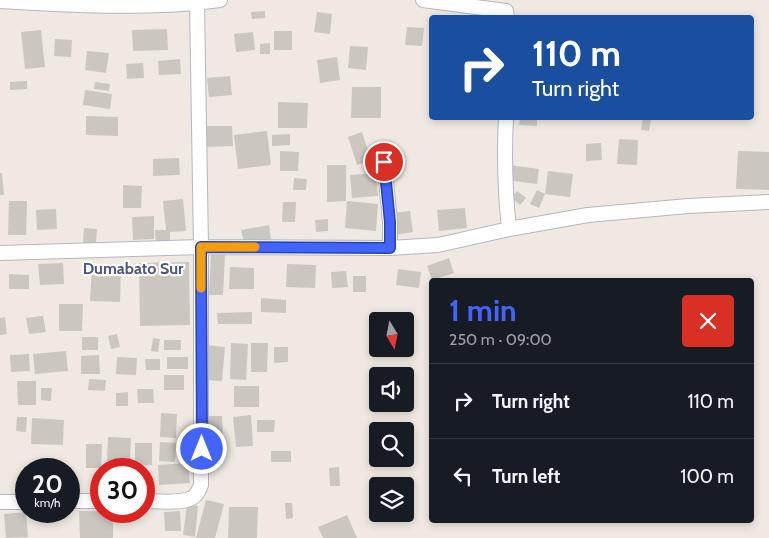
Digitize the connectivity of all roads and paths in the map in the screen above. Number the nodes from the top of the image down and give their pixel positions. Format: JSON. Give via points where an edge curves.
{"nodes":[{"id":1,"x":220,"y":0,"type":"edge"},
{"id":2,"x":427,"y":0,"type":"edge"},
{"id":3,"x":0,"y":1,"type":"edge"},
{"id":4,"x":197,"y":3,"type":"junction"},
{"id":5,"x":507,"y":15,"type":"edge"},
{"id":6,"x":506,"y":120,"type":"edge"},
{"id":7,"x":383,"y":149,"type":"dead end"},
{"id":8,"x":769,"y":202,"type":"edge"},
{"id":9,"x":509,"y":229,"type":"junction"},
{"id":10,"x":201,"y":247,"type":"junction"},
{"id":11,"x":390,"y":248,"type":"junction"},
{"id":12,"x":0,"y":253,"type":"edge"},
{"id":13,"x":155,"y":501,"type":"edge"},
{"id":14,"x":0,"y":502,"type":"edge"},
{"id":15,"x":15,"y":502,"type":"edge"}],
"edges":[{"from":1,"to":4,"type":"street"},
{"from":2,"to":5,"type":"street","via":[[506,11]]},
{"from":3,"to":4,"type":"street","via":[[144,6]]},
{"from":4,"to":10,"type":"street"},
{"from":6,"to":9,"type":"street"},
{"from":7,"to":11,"type":"street"},
{"from":8,"to":9,"type":"street","via":[[588,215]]},
{"from":9,"to":11,"type":"street","via":[[438,244]]},
{"from":10,"to":11,"type":"street"},
{"from":10,"to":12,"type":"street"},
{"from":10,"to":13,"type":"street","via":[[201,485],[192,498]]},
{"from":14,"to":15,"type":"street"}]}
